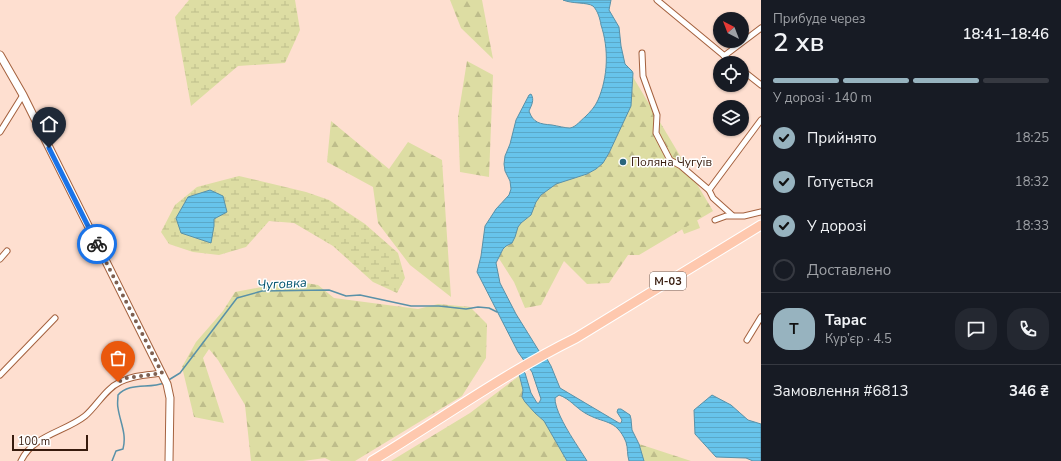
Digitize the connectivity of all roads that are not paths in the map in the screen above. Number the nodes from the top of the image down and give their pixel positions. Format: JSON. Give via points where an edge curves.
{"nodes":[{"id":1,"x":658,"y":0,"type":"edge"},
{"id":2,"x":761,"y":28,"type":"edge"},
{"id":3,"x":642,"y":53,"type":"dead end"},
{"id":4,"x":0,"y":55,"type":"edge"},
{"id":5,"x":724,"y":56,"type":"joint"},
{"id":6,"x":749,"y":76,"type":"edge"},
{"id":7,"x":761,"y":85,"type":"edge"},
{"id":8,"x":23,"y":95,"type":"junction"},
{"id":9,"x":761,"y":120,"type":"edge"},
{"id":10,"x":0,"y":132,"type":"edge"},
{"id":11,"x":709,"y":190,"type":"junction"},
{"id":12,"x":761,"y":212,"type":"edge"},
{"id":13,"x":732,"y":215,"type":"junction"},
{"id":14,"x":715,"y":220,"type":"dead end"},
{"id":15,"x":761,"y":225,"type":"edge"},
{"id":16,"x":8,"y":251,"type":"dead end"},
{"id":17,"x":0,"y":259,"type":"edge"},
{"id":18,"x":56,"y":318,"type":"dead end"},
{"id":19,"x":761,"y":318,"type":"edge"},
{"id":20,"x":747,"y":340,"type":"dead end"},
{"id":21,"x":0,"y":375,"type":"edge"},
{"id":22,"x":165,"y":379,"type":"junction"},
{"id":23,"x":21,"y":461,"type":"edge"},
{"id":24,"x":169,"y":461,"type":"edge"},
{"id":25,"x":372,"y":461,"type":"edge"}],
"edges":[{"from":1,"to":5,"type":"street"},
{"from":2,"to":5,"type":"street"},
{"from":3,"to":11,"type":"street","via":[[643,76],[657,115],[656,133],[670,160]]},
{"from":4,"to":8,"type":"main road"},
{"from":6,"to":7,"type":"street"},
{"from":8,"to":10,"type":"street"},
{"from":8,"to":22,"type":"main road"},
{"from":9,"to":11,"type":"street"},
{"from":11,"to":13,"type":"street","via":[[713,198]]},
{"from":12,"to":13,"type":"street","via":[[744,216]]},
{"from":13,"to":14,"type":"street"},
{"from":15,"to":25,"type":"highway","number":"М-03","via":[[576,338],[518,370]]},
{"from":16,"to":17,"type":"street"},
{"from":18,"to":21,"type":"street"},
{"from":19,"to":20,"type":"street"},
{"from":22,"to":23,"type":"street","via":[[127,378],[118,382],[84,417],[36,443],[29,448]]},
{"from":22,"to":24,"type":"main road","via":[[170,398]]}]}
